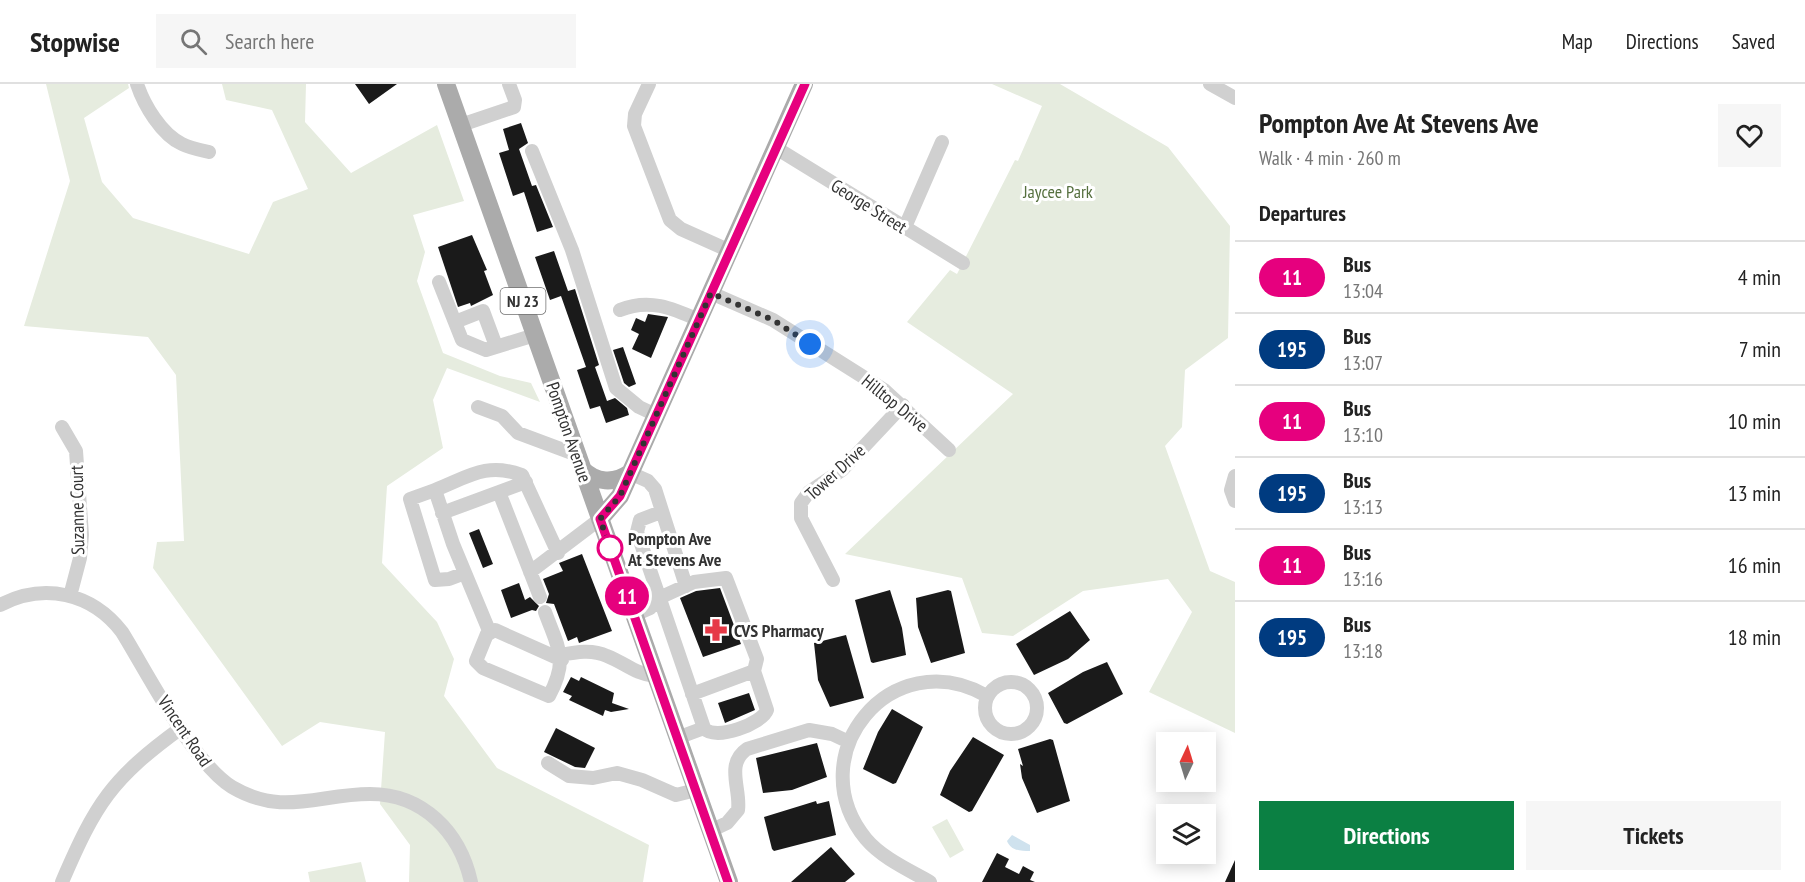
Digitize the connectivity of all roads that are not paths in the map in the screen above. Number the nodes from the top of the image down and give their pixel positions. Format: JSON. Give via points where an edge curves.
{"nodes":[{"id":1,"x":137,"y":84,"type":"edge"},
{"id":2,"x":446,"y":84,"type":"edge"},
{"id":3,"x":509,"y":84,"type":"edge"},
{"id":4,"x":649,"y":84,"type":"edge"},
{"id":5,"x":804,"y":84,"type":"edge"},
{"id":6,"x":1210,"y":84,"type":"edge"},
{"id":7,"x":1235,"y":98,"type":"edge"},
{"id":8,"x":461,"y":126,"type":"junction"},
{"id":9,"x":942,"y":142,"type":"dead end"},
{"id":10,"x":776,"y":148,"type":"junction"},
{"id":11,"x":532,"y":151,"type":"dead end"},
{"id":12,"x":209,"y":152,"type":"dead end"},
{"id":13,"x":905,"y":227,"type":"junction"},
{"id":14,"x":730,"y":251,"type":"junction"},
{"id":15,"x":963,"y":263,"type":"dead end"},
{"id":16,"x":439,"y":282,"type":"dead end"},
{"id":17,"x":711,"y":293,"type":"junction"},
{"id":18,"x":620,"y":310,"type":"dead end"},
{"id":19,"x":699,"y":320,"type":"junction"},
{"id":20,"x":454,"y":322,"type":"junction"},
{"id":21,"x":535,"y":335,"type":"junction"},
{"id":22,"x":496,"y":346,"type":"junction"},
{"id":23,"x":903,"y":405,"type":"junction"},
{"id":24,"x":478,"y":407,"type":"dead end"},
{"id":25,"x":656,"y":415,"type":"junction"},
{"id":26,"x":62,"y":427,"type":"dead end"},
{"id":27,"x":949,"y":450,"type":"dead end"},
{"id":28,"x":580,"y":462,"type":"junction"},
{"id":29,"x":630,"y":472,"type":"junction"},
{"id":30,"x":1235,"y":476,"type":"edge"},
{"id":31,"x":526,"y":482,"type":"junction"},
{"id":32,"x":435,"y":490,"type":"junction"},
{"id":33,"x":499,"y":492,"type":"junction"},
{"id":34,"x":1235,"y":501,"type":"edge"},
{"id":35,"x":662,"y":512,"type":"junction"},
{"id":36,"x":442,"y":513,"type":"junction"},
{"id":37,"x":600,"y":519,"type":"junction"},
{"id":38,"x":558,"y":553,"type":"junction"},
{"id":39,"x":530,"y":572,"type":"junction"},
{"id":40,"x":465,"y":573,"type":"junction"},
{"id":41,"x":834,"y":580,"type":"dead end"},
{"id":42,"x":690,"y":584,"type":"junction"},
{"id":43,"x":70,"y":596,"type":"junction"},
{"id":44,"x":540,"y":597,"type":"dead end"},
{"id":45,"x":659,"y":598,"type":"junction"},
{"id":46,"x":0,"y":605,"type":"edge"},
{"id":47,"x":632,"y":609,"type":"junction"},
{"id":48,"x":544,"y":612,"type":"dead end"},
{"id":49,"x":490,"y":633,"type":"junction"},
{"id":50,"x":561,"y":657,"type":"junction"},
{"id":51,"x":754,"y":671,"type":"junction"},
{"id":52,"x":655,"y":676,"type":"junction"},
{"id":53,"x":692,"y":694,"type":"junction"},
{"id":54,"x":987,"y":696,"type":"dead end"},
{"id":55,"x":181,"y":728,"type":"junction"},
{"id":56,"x":704,"y":728,"type":"junction"},
{"id":57,"x":677,"y":738,"type":"junction"},
{"id":58,"x":849,"y":742,"type":"junction"},
{"id":59,"x":548,"y":763,"type":"dead end"},
{"id":60,"x":696,"y":790,"type":"junction"},
{"id":61,"x":710,"y":831,"type":"junction"},
{"id":62,"x":62,"y":882,"type":"edge"},
{"id":63,"x":471,"y":882,"type":"edge"},
{"id":64,"x":729,"y":882,"type":"edge"},
{"id":65,"x":930,"y":882,"type":"edge"}],
"edges":[{"from":1,"to":12,"type":"street","via":[[166,131],[181,144]]},
{"from":2,"to":8,"type":"main road","name":"Pompton Avenue","number":"NJ 23"},
{"from":3,"to":8,"type":"street","via":[[514,107]]},
{"from":4,"to":14,"type":"street","via":[[635,114],[634,126],[668,215],[681,229]]},
{"from":5,"to":10,"type":"main road"},
{"from":6,"to":7,"type":"street"},
{"from":8,"to":21,"type":"main road","name":"Pompton Avenue","number":"NJ 23"},
{"from":9,"to":13,"type":"street"},
{"from":10,"to":13,"type":"street","name":"George Street"},
{"from":10,"to":14,"type":"main road"},
{"from":11,"to":25,"type":"street","via":[[572,250],[616,388],[639,408]]},
{"from":13,"to":15,"type":"street","name":"George Street"},
{"from":14,"to":17,"type":"main road"},
{"from":16,"to":20,"type":"street"},
{"from":17,"to":19,"type":"main road"},
{"from":17,"to":23,"type":"street","name":"Hilltop Drive","via":[[773,320]]},
{"from":18,"to":19,"type":"street","via":[[637,303],[660,304]]},
{"from":19,"to":25,"type":"main road"},
{"from":20,"to":22,"type":"street","via":[[462,340],[486,350]]},
{"from":20,"to":22,"type":"street","via":[[483,311]]},
{"from":21,"to":22,"type":"street"},
{"from":21,"to":28,"type":"main road","name":"Pompton Avenue","number":"NJ 23"},
{"from":23,"to":27,"type":"street","name":"Hilltop Drive"},
{"from":23,"to":41,"type":"street","name":"Tower Drive","via":[[842,470],[809,492],[801,503],[801,518]]},
{"from":24,"to":28,"type":"street","via":[[502,416],[518,434]]},
{"from":25,"to":29,"type":"main road"},
{"from":26,"to":43,"type":"street","name":"Suzanne Court","via":[[76,451],[82,535]]},
{"from":28,"to":29,"type":"main road","via":[[596,479],[619,479]]},
{"from":28,"to":37,"type":"main road","name":"Pompton Avenue","number":"NJ 23"},
{"from":29,"to":35,"type":"street","via":[[648,481]]},
{"from":29,"to":37,"type":"main road","via":[[620,496]]},
{"from":30,"to":34,"type":"street","via":[[1231,490]]},
{"from":31,"to":32,"type":"street","via":[[522,475],[492,468]]},
{"from":31,"to":33,"type":"street"},
{"from":31,"to":38,"type":"street"},
{"from":32,"to":36,"type":"street"},
{"from":32,"to":40,"type":"street","via":[[410,498],[435,580]]},
{"from":33,"to":36,"type":"street"},
{"from":33,"to":39,"type":"street"},
{"from":35,"to":42,"type":"street"},
{"from":35,"to":45,"type":"street","via":[[640,520],[637,532]]},
{"from":36,"to":40,"type":"street"},
{"from":37,"to":38,"type":"street"},
{"from":37,"to":47,"type":"main road","name":"Pompton Avenue","number":"NJ 23"},
{"from":38,"to":39,"type":"street"},
{"from":39,"to":44,"type":"street"},
{"from":40,"to":49,"type":"street"},
{"from":42,"to":45,"type":"street"},
{"from":42,"to":51,"type":"street","via":[[720,577],[730,583],[757,659]]},
{"from":43,"to":46,"type":"street","name":"Vincent Road","via":[[40,592]]},
{"from":43,"to":55,"type":"street","name":"Vincent Road","via":[[90,604],[115,624]]},
{"from":45,"to":47,"type":"street","via":[[650,608]]},
{"from":45,"to":53,"type":"street"},
{"from":47,"to":52,"type":"main road","name":"Pompton Avenue","number":"NJ 23"},
{"from":48,"to":50,"type":"street"},
{"from":49,"to":50,"type":"street","via":[[495,630]]},
{"from":49,"to":50,"type":"street","via":[[476,661],[483,668],[549,696],[557,682]]},
{"from":50,"to":52,"type":"street","via":[[591,651],[607,655],[641,675]]},
{"from":51,"to":53,"type":"street"},
{"from":51,"to":56,"type":"street","via":[[767,710],[765,716],[718,735]]},
{"from":52,"to":57,"type":"main road","name":"Pompton Avenue","number":"NJ 23"},
{"from":53,"to":56,"type":"street"},
{"from":54,"to":58,"type":"street","via":[[946,681],[905,686],[870,709]]},
{"from":55,"to":62,"type":"street","via":[[136,761],[108,791],[86,826]]},
{"from":55,"to":63,"type":"street","name":"Vincent Road","via":[[211,770],[230,786],[253,797],[290,804],[380,795],[422,808],[454,838]]},
{"from":56,"to":57,"type":"street"},
{"from":57,"to":60,"type":"main road","name":"Pompton Avenue","number":"NJ 23"},
{"from":58,"to":61,"type":"street","via":[[809,730],[747,749],[740,754],[735,767],[738,810],[727,823]]},
{"from":58,"to":65,"type":"street","via":[[844,785],[859,829],[874,847]]},
{"from":59,"to":60,"type":"street","via":[[569,776],[593,778],[617,773],[675,795]]},
{"from":60,"to":61,"type":"main road","name":"Pompton Avenue","number":"NJ 23"},
{"from":61,"to":64,"type":"main road","name":"Pompton Avenue","number":"NJ 23"}]}
